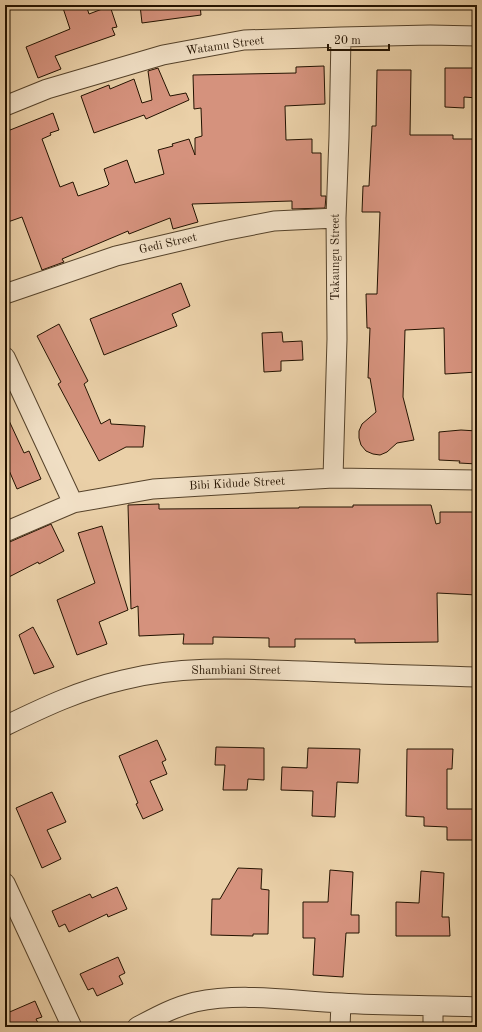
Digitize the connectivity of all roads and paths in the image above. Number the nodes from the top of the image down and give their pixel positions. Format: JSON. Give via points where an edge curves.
{"nodes":[{"id":1,"x":477,"y":36,"type":"edge"},
{"id":2,"x":341,"y":37,"type":"junction"},
{"id":3,"x":5,"y":106,"type":"edge"},
{"id":4,"x":336,"y":218,"type":"junction"},
{"id":5,"x":5,"y":294,"type":"edge"},
{"id":6,"x":5,"y":357,"type":"edge"},
{"id":7,"x":333,"y":478,"type":"junction"},
{"id":8,"x":477,"y":480,"type":"edge"},
{"id":9,"x":73,"y":503,"type":"junction"},
{"id":10,"x":5,"y":532,"type":"edge"},
{"id":11,"x":477,"y":677,"type":"edge"},
{"id":12,"x":5,"y":726,"type":"edge"},
{"id":13,"x":5,"y":884,"type":"edge"},
{"id":14,"x":341,"y":1003,"type":"junction"},
{"id":15,"x":433,"y":1006,"type":"junction"},
{"id":16,"x":477,"y":1007,"type":"edge"},
{"id":17,"x":72,"y":1027,"type":"edge"},
{"id":18,"x":137,"y":1027,"type":"edge"},
{"id":19,"x":340,"y":1027,"type":"edge"},
{"id":20,"x":433,"y":1027,"type":"edge"}],
"edges":[{"from":1,"to":2,"type":"street","name":"Watamu Street"},
{"from":2,"to":3,"type":"street","name":"Watamu Street","via":[[244,40],[163,55],[47,89]]},
{"from":2,"to":4,"type":"street","name":"Takaungu Street"},
{"from":4,"to":5,"type":"street","name":"Gedi Street","via":[[274,221],[223,230],[116,256]]},
{"from":4,"to":7,"type":"street","name":"Takaungu Street","via":[[337,339]]},
{"from":6,"to":9,"type":"street"},
{"from":7,"to":8,"type":"street","name":"Bibi Kidude Street"},
{"from":7,"to":9,"type":"street","name":"Bibi Kidude Street","via":[[153,489]]},
{"from":9,"to":10,"type":"street","name":"Bibi Kidude Street"},
{"from":11,"to":12,"type":"street","name":"Shambiani Street","via":[[249,668],[166,672],[89,689]]},
{"from":13,"to":17,"type":"street"},
{"from":14,"to":15,"type":"street"},
{"from":14,"to":18,"type":"street","via":[[265,998],[197,1002],[179,1006]]},
{"from":14,"to":19,"type":"street"},
{"from":15,"to":16,"type":"street"},
{"from":15,"to":20,"type":"street"}]}
